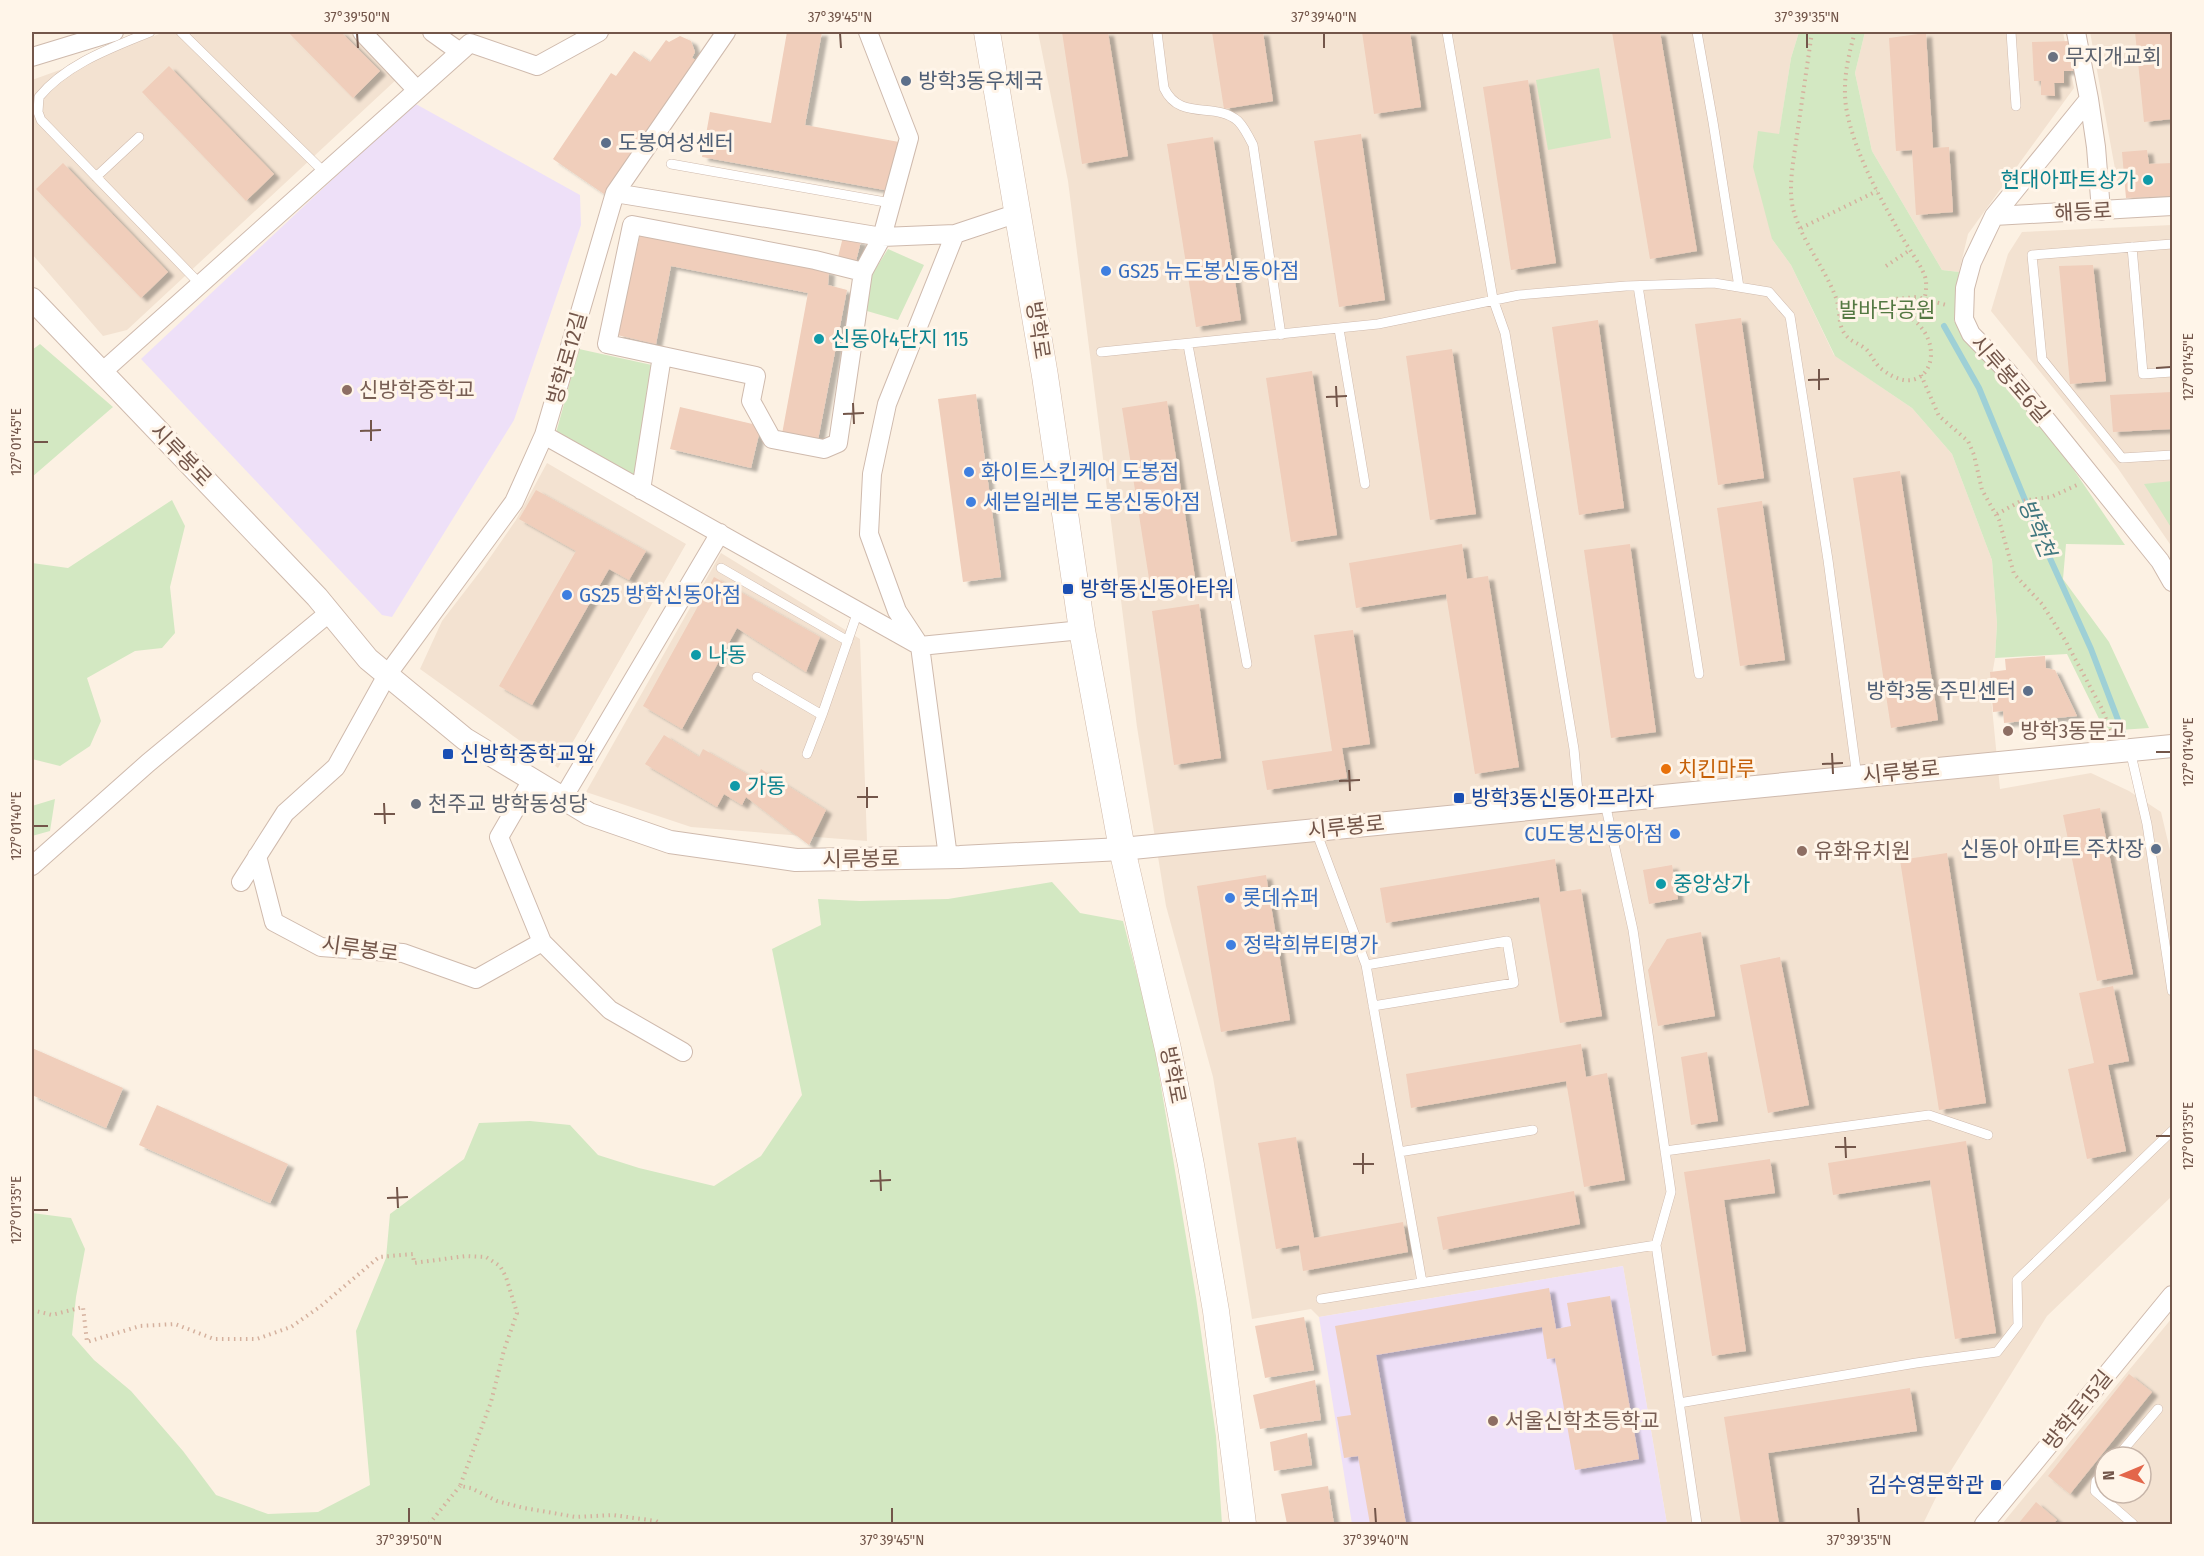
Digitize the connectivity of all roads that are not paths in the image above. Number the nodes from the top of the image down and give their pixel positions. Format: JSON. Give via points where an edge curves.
{"nodes":[{"id":1,"x":114,"y":32,"type":"edge"},
{"id":2,"x":150,"y":32,"type":"edge"},
{"id":3,"x":181,"y":32,"type":"edge"},
{"id":4,"x":362,"y":32,"type":"edge"},
{"id":5,"x":432,"y":32,"type":"edge"},
{"id":6,"x":599,"y":32,"type":"edge"},
{"id":7,"x":726,"y":32,"type":"edge"},
{"id":8,"x":868,"y":32,"type":"edge"},
{"id":9,"x":987,"y":32,"type":"edge"},
{"id":10,"x":1156,"y":32,"type":"edge"},
{"id":11,"x":1448,"y":32,"type":"edge"},
{"id":12,"x":1697,"y":32,"type":"edge"},
{"id":13,"x":2012,"y":32,"type":"edge"},
{"id":14,"x":2076,"y":32,"type":"edge"},
{"id":15,"x":84,"y":35,"type":"edge"},
{"id":16,"x":460,"y":52,"type":"junction"},
{"id":17,"x":32,"y":57,"type":"edge"},
{"id":18,"x":416,"y":89,"type":"junction"},
{"id":19,"x":2089,"y":99,"type":"junction"},
{"id":20,"x":2016,"y":106,"type":"dead end"},
{"id":21,"x":139,"y":137,"type":"dead end"},
{"id":22,"x":671,"y":164,"type":"dead end"},
{"id":23,"x":324,"y":172,"type":"junction"},
{"id":24,"x":96,"y":177,"type":"junction"},
{"id":25,"x":615,"y":194,"type":"junction"},
{"id":26,"x":891,"y":203,"type":"junction"},
{"id":27,"x":2172,"y":207,"type":"edge"},
{"id":28,"x":2101,"y":211,"type":"junction"},
{"id":29,"x":1018,"y":213,"type":"junction"},
{"id":30,"x":1994,"y":216,"type":"junction"},
{"id":31,"x":955,"y":234,"type":"junction"},
{"id":32,"x":882,"y":237,"type":"junction"},
{"id":33,"x":2172,"y":244,"type":"edge"},
{"id":34,"x":2132,"y":247,"type":"junction"},
{"id":35,"x":863,"y":272,"type":"junction"},
{"id":36,"x":200,"y":284,"type":"junction"},
{"id":37,"x":1638,"y":285,"type":"junction"},
{"id":38,"x":1738,"y":287,"type":"junction"},
{"id":39,"x":32,"y":299,"type":"edge"},
{"id":40,"x":1493,"y":299,"type":"junction"},
{"id":41,"x":1339,"y":328,"type":"junction"},
{"id":42,"x":1281,"y":335,"type":"junction"},
{"id":43,"x":1188,"y":345,"type":"junction"},
{"id":44,"x":1101,"y":352,"type":"dead end"},
{"id":45,"x":662,"y":356,"type":"junction"},
{"id":46,"x":2172,"y":372,"type":"edge"},
{"id":47,"x":101,"y":373,"type":"junction"},
{"id":48,"x":544,"y":435,"type":"junction"},
{"id":49,"x":2172,"y":455,"type":"edge"},
{"id":50,"x":1365,"y":484,"type":"dead end"},
{"id":51,"x":641,"y":490,"type":"junction"},
{"id":52,"x":720,"y":533,"type":"junction"},
{"id":53,"x":721,"y":568,"type":"dead end"},
{"id":54,"x":2172,"y":582,"type":"edge"},
{"id":55,"x":858,"y":611,"type":"junction"},
{"id":56,"x":330,"y":612,"type":"junction"},
{"id":57,"x":1083,"y":630,"type":"junction"},
{"id":58,"x":848,"y":641,"type":"junction"},
{"id":59,"x":920,"y":646,"type":"junction"},
{"id":60,"x":1247,"y":664,"type":"dead end"},
{"id":61,"x":1699,"y":674,"type":"dead end"},
{"id":62,"x":387,"y":675,"type":"junction"},
{"id":63,"x":757,"y":677,"type":"dead end"},
{"id":64,"x":822,"y":715,"type":"junction"},
{"id":65,"x":2172,"y":746,"type":"edge"},
{"id":66,"x":2124,"y":750,"type":"junction"},
{"id":67,"x":807,"y":754,"type":"dead end"},
{"id":68,"x":1857,"y":777,"type":"junction"},
{"id":69,"x":532,"y":780,"type":"junction"},
{"id":70,"x":563,"y":798,"type":"junction"},
{"id":71,"x":1605,"y":802,"type":"junction"},
{"id":72,"x":1580,"y":804,"type":"junction"},
{"id":73,"x":1316,"y":830,"type":"junction"},
{"id":74,"x":1122,"y":849,"type":"junction"},
{"id":75,"x":257,"y":856,"type":"junction"},
{"id":76,"x":948,"y":857,"type":"junction"},
{"id":77,"x":32,"y":866,"type":"edge"},
{"id":78,"x":241,"y":882,"type":"dead end"},
{"id":79,"x":542,"y":942,"type":"junction"},
{"id":80,"x":1366,"y":965,"type":"junction"},
{"id":81,"x":2172,"y":991,"type":"edge"},
{"id":82,"x":1372,"y":1006,"type":"junction"},
{"id":83,"x":683,"y":1052,"type":"dead end"},
{"id":84,"x":1533,"y":1130,"type":"dead end"},
{"id":85,"x":2172,"y":1131,"type":"edge"},
{"id":86,"x":1988,"y":1135,"type":"dead end"},
{"id":87,"x":1665,"y":1151,"type":"junction"},
{"id":88,"x":1399,"y":1152,"type":"junction"},
{"id":89,"x":1656,"y":1245,"type":"junction"},
{"id":90,"x":1422,"y":1282,"type":"junction"},
{"id":91,"x":2172,"y":1295,"type":"edge"},
{"id":92,"x":1321,"y":1299,"type":"dead end"},
{"id":93,"x":1679,"y":1403,"type":"junction"},
{"id":94,"x":2158,"y":1409,"type":"dead end"},
{"id":95,"x":2127,"y":1445,"type":"edge"},
{"id":96,"x":2111,"y":1505,"type":"edge"},
{"id":97,"x":1243,"y":1524,"type":"edge"},
{"id":98,"x":1697,"y":1524,"type":"edge"},
{"id":99,"x":1984,"y":1524,"type":"edge"},
{"id":100,"x":2133,"y":1524,"type":"edge"}],
"edges":[{"from":1,"to":15,"type":"street"},
{"from":2,"to":24,"type":"lane","via":[[102,51],[62,76],[39,97],[41,120]]},
{"from":3,"to":23,"type":"lane"},
{"from":4,"to":18,"type":"street"},
{"from":5,"to":16,"type":"street"},
{"from":6,"to":16,"type":"street","via":[[537,66],[470,43]]},
{"from":7,"to":25,"type":"street","name":"방학로12길"},
{"from":8,"to":26,"type":"street","via":[[909,138]]},
{"from":9,"to":29,"type":"main road","name":"방학로"},
{"from":10,"to":42,"type":"lane","via":[[1168,96],[1176,104],[1191,109],[1227,115],[1238,122],[1253,145]]},
{"from":11,"to":40,"type":"lane"},
{"from":12,"to":38,"type":"lane"},
{"from":13,"to":20,"type":"lane"},
{"from":14,"to":19,"type":"street"},
{"from":15,"to":17,"type":"street"},
{"from":16,"to":18,"type":"street"},
{"from":18,"to":23,"type":"street"},
{"from":19,"to":28,"type":"street"},
{"from":19,"to":30,"type":"street","name":"시루봉로6길"},
{"from":21,"to":24,"type":"lane"},
{"from":22,"to":26,"type":"lane"},
{"from":23,"to":36,"type":"street"},
{"from":24,"to":36,"type":"lane"},
{"from":25,"to":32,"type":"street"},
{"from":25,"to":48,"type":"street","name":"방학로12길"},
{"from":26,"to":32,"type":"street"},
{"from":27,"to":28,"type":"street","name":"해등로"},
{"from":28,"to":30,"type":"street","name":"해등로"},
{"from":29,"to":31,"type":"street"},
{"from":29,"to":57,"type":"main road","name":"방학로"},
{"from":30,"to":54,"type":"street","name":"시루봉로6길","via":[[1972,262],[1965,288],[1966,326],[2093,477],[2160,561]]},
{"from":31,"to":32,"type":"street"},
{"from":31,"to":59,"type":"street","via":[[887,404],[872,474],[869,534],[897,611]]},
{"from":32,"to":35,"type":"street"},
{"from":33,"to":34,"type":"lane"},
{"from":34,"to":46,"type":"lane","via":[[2143,374]]},
{"from":34,"to":49,"type":"lane","via":[[2032,255],[2042,359],[2122,458]]},
{"from":35,"to":45,"type":"street","via":[[838,443],[824,449],[772,439],[751,401],[756,376]]},
{"from":35,"to":45,"type":"street","via":[[632,225],[607,344]]},
{"from":36,"to":47,"type":"street"},
{"from":37,"to":38,"type":"lane","via":[[1714,283]]},
{"from":37,"to":40,"type":"lane"},
{"from":37,"to":61,"type":"lane"},
{"from":38,"to":68,"type":"lane","via":[[1769,292],[1790,316]]},
{"from":39,"to":47,"type":"street","name":"시루봉로"},
{"from":40,"to":41,"type":"lane","via":[[1378,324]]},
{"from":40,"to":72,"type":"lane","via":[[1505,333]]},
{"from":41,"to":42,"type":"lane"},
{"from":41,"to":50,"type":"lane"},
{"from":42,"to":43,"type":"lane"},
{"from":43,"to":44,"type":"lane"},
{"from":43,"to":60,"type":"lane"},
{"from":45,"to":51,"type":"street"},
{"from":47,"to":56,"type":"street","name":"시루봉로"},
{"from":48,"to":51,"type":"street"},
{"from":48,"to":62,"type":"street","name":"방학로12길","via":[[514,501]]},
{"from":51,"to":52,"type":"street"},
{"from":52,"to":55,"type":"street"},
{"from":52,"to":70,"type":"street"},
{"from":53,"to":58,"type":"lane"},
{"from":55,"to":58,"type":"lane"},
{"from":55,"to":59,"type":"street"},
{"from":56,"to":62,"type":"street","name":"시루봉로","via":[[368,659]]},
{"from":56,"to":77,"type":"street","via":[[148,763]]},
{"from":57,"to":59,"type":"street"},
{"from":57,"to":74,"type":"main road","name":"방학로"},
{"from":58,"to":64,"type":"lane"},
{"from":59,"to":76,"type":"street"},
{"from":62,"to":69,"type":"street","name":"시루봉로","via":[[465,739]]},
{"from":62,"to":75,"type":"street","via":[[336,767],[285,813]]},
{"from":63,"to":64,"type":"lane"},
{"from":64,"to":67,"type":"lane"},
{"from":65,"to":66,"type":"street","name":"시루봉로"},
{"from":66,"to":68,"type":"street","name":"시루봉로"},
{"from":66,"to":81,"type":"lane","via":[[2147,824]]},
{"from":68,"to":71,"type":"street","name":"시루봉로"},
{"from":69,"to":70,"type":"street","name":"시루봉로"},
{"from":69,"to":79,"type":"street","via":[[499,837]]},
{"from":70,"to":76,"type":"street","name":"시루봉로","via":[[589,814],[670,842],[796,860]]},
{"from":71,"to":72,"type":"street","name":"시루봉로"},
{"from":71,"to":87,"type":"lane","via":[[1633,930]]},
{"from":72,"to":73,"type":"street","name":"시루봉로"},
{"from":73,"to":74,"type":"street","name":"시루봉로"},
{"from":73,"to":80,"type":"lane"},
{"from":74,"to":76,"type":"street","name":"시루봉로"},
{"from":74,"to":97,"type":"main road","name":"방학로","via":[[1191,1165],[1216,1311]]},
{"from":75,"to":78,"type":"street"},
{"from":75,"to":79,"type":"street","name":"시루봉로","via":[[274,922],[321,947],[403,953],[476,979]]},
{"from":79,"to":83,"type":"street","via":[[610,1010]]},
{"from":80,"to":82,"type":"lane"},
{"from":80,"to":82,"type":"lane","via":[[1507,941],[1514,983]]},
{"from":82,"to":88,"type":"lane"},
{"from":84,"to":88,"type":"lane"},
{"from":85,"to":93,"type":"lane","via":[[2017,1280],[2018,1326],[1997,1352]]},
{"from":86,"to":87,"type":"lane","via":[[1929,1115]]},
{"from":87,"to":89,"type":"lane","via":[[1671,1192]]},
{"from":88,"to":90,"type":"lane"},
{"from":89,"to":90,"type":"lane"},
{"from":89,"to":93,"type":"lane"},
{"from":90,"to":92,"type":"lane"},
{"from":91,"to":99,"type":"street","name":"방학로15길"},
{"from":93,"to":98,"type":"lane"},
{"from":94,"to":95,"type":"lane"},
{"from":96,"to":100,"type":"lane"}]}
